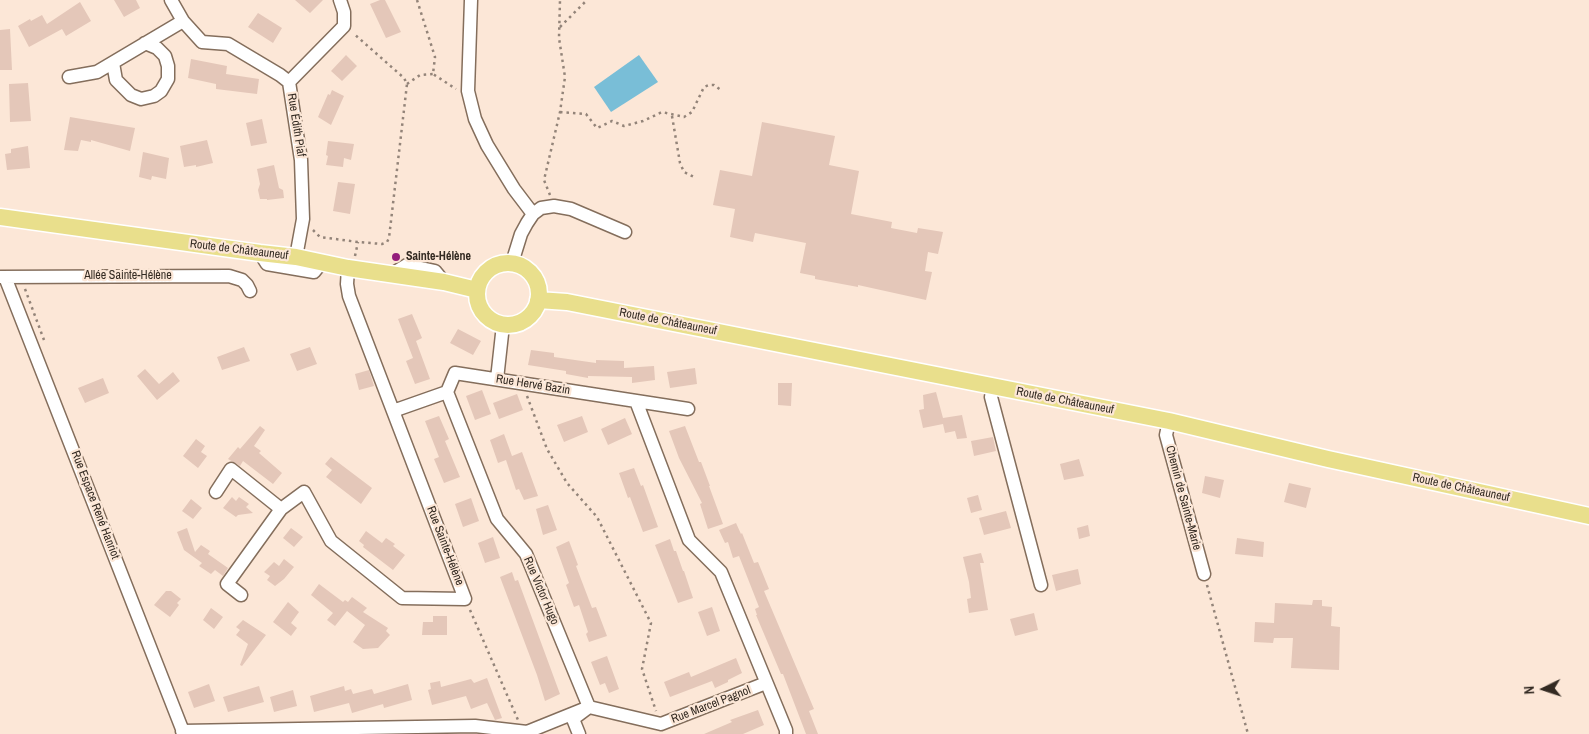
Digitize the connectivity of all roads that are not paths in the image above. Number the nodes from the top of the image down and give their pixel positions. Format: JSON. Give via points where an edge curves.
{"nodes":[{"id":1,"x":171,"y":0,"type":"edge"},
{"id":2,"x":340,"y":0,"type":"edge"},
{"id":3,"x":471,"y":0,"type":"edge"},
{"id":4,"x":183,"y":21,"type":"junction"},
{"id":5,"x":145,"y":43,"type":"junction"},
{"id":6,"x":112,"y":63,"type":"junction"},
{"id":7,"x":69,"y":76,"type":"dead end"},
{"id":8,"x":289,"y":82,"type":"junction"},
{"id":9,"x":533,"y":214,"type":"junction"},
{"id":10,"x":0,"y":217,"type":"edge"},
{"id":11,"x":625,"y":232,"type":"dead end"},
{"id":12,"x":260,"y":254,"type":"junction"},
{"id":13,"x":296,"y":257,"type":"junction"},
{"id":14,"x":322,"y":262,"type":"junction"},
{"id":15,"x":512,"y":263,"type":"junction"},
{"id":16,"x":352,"y":264,"type":"junction"},
{"id":17,"x":3,"y":277,"type":"edge"},
{"id":18,"x":477,"y":290,"type":"junction"},
{"id":19,"x":250,"y":291,"type":"dead end"},
{"id":20,"x":538,"y":300,"type":"junction"},
{"id":21,"x":503,"y":325,"type":"junction"},
{"id":22,"x":497,"y":379,"type":"junction"},
{"id":23,"x":992,"y":386,"type":"junction"},
{"id":24,"x":446,"y":392,"type":"junction"},
{"id":25,"x":636,"y":401,"type":"junction"},
{"id":26,"x":688,"y":409,"type":"dead end"},
{"id":27,"x":393,"y":410,"type":"junction"},
{"id":28,"x":1169,"y":421,"type":"junction"},
{"id":29,"x":216,"y":492,"type":"dead end"},
{"id":30,"x":281,"y":509,"type":"junction"},
{"id":31,"x":1589,"y":516,"type":"edge"},
{"id":32,"x":1204,"y":574,"type":"road end"},
{"id":33,"x":1041,"y":585,"type":"dead end"},
{"id":34,"x":241,"y":595,"type":"dead end"},
{"id":35,"x":766,"y":683,"type":"junction"},
{"id":36,"x":589,"y":707,"type":"junction"},
{"id":37,"x":183,"y":732,"type":"edge"},
{"id":38,"x":579,"y":734,"type":"edge"},
{"id":39,"x":786,"y":734,"type":"edge"}],
"edges":[{"from":1,"to":4,"type":"street","name":"Rue Édith Piaf"},
{"from":2,"to":8,"type":"street","via":[[344,26]]},
{"from":3,"to":9,"type":"street","via":[[468,91],[475,119],[487,145]]},
{"from":4,"to":5,"type":"street"},
{"from":4,"to":8,"type":"street","name":"Rue Édith Piaf","via":[[202,42],[228,44]]},
{"from":5,"to":6,"type":"street"},
{"from":5,"to":6,"type":"street","via":[[157,48],[165,56],[168,66],[168,79],[154,96],[141,99],[131,95],[116,80]]},
{"from":6,"to":7,"type":"street","via":[[97,72]]},
{"from":8,"to":13,"type":"street","name":"Rue Édith Piaf","via":[[301,160],[303,218]]},
{"from":9,"to":11,"type":"street","via":[[541,208],[554,206],[572,209]]},
{"from":9,"to":15,"type":"street","via":[[521,234]]},
{"from":10,"to":12,"type":"main road","name":"Route de Châteauneuf"},
{"from":12,"to":13,"type":"main road","name":"Route de Châteauneuf"},
{"from":12,"to":14,"type":"street","via":[[268,264],[314,272]]},
{"from":13,"to":14,"type":"main road","name":"Route de Châteauneuf"},
{"from":14,"to":16,"type":"main road","name":"Route de Châteauneuf"},
{"from":15,"to":18,"type":"main road","via":[[493,267],[485,273]]},
{"from":15,"to":20,"type":"main road","via":[[530,272],[536,280]]},
{"from":16,"to":18,"type":"main road","name":"Route de Châteauneuf"},
{"from":16,"to":27,"type":"street","name":"Rue Sainte-Hélène","via":[[347,284],[349,296]]},
{"from":17,"to":19,"type":"street","name":"Allée Sainte-Hélène","via":[[229,276],[245,282]]},
{"from":17,"to":37,"type":"street","name":"Rue Espace René Hanriot"},
{"from":18,"to":21,"type":"main road","via":[[480,309],[486,317]]},
{"from":20,"to":21,"type":"main road","via":[[530,316],[522,322]]},
{"from":20,"to":23,"type":"main road","name":"Route de Châteauneuf","via":[[567,302]]},
{"from":21,"to":22,"type":"street"},
{"from":22,"to":24,"type":"street","name":"Rue Hervé Bazin","via":[[455,373]]},
{"from":22,"to":25,"type":"street","name":"Rue Hervé Bazin"},
{"from":23,"to":28,"type":"main road","name":"Route de Châteauneuf"},
{"from":23,"to":33,"type":"street","via":[[991,397]]},
{"from":24,"to":27,"type":"street"},
{"from":24,"to":36,"type":"street","name":"Rue Victor Hugo","via":[[497,519],[526,554]]},
{"from":25,"to":26,"type":"street","name":"Rue Hervé Bazin"},
{"from":25,"to":35,"type":"street","via":[[689,540],[721,572]]},
{"from":27,"to":30,"type":"street","name":"Rue Sainte-Hélène","via":[[465,600],[402,598],[331,541],[304,492]]},
{"from":28,"to":31,"type":"main road","name":"Route de Châteauneuf"},
{"from":28,"to":32,"type":"street","name":"Chemin de Sainte-Marie","via":[[1166,435]]},
{"from":29,"to":30,"type":"street","via":[[231,469]]},
{"from":30,"to":34,"type":"street","name":"Rue Sainte-Hélène","via":[[227,584]]},
{"from":35,"to":36,"type":"street","name":"Rue Marcel Pagnol","via":[[661,724]]},
{"from":35,"to":39,"type":"street"},
{"from":36,"to":37,"type":"street","via":[[527,732],[475,726]]},
{"from":36,"to":38,"type":"street","via":[[573,719]]}]}
